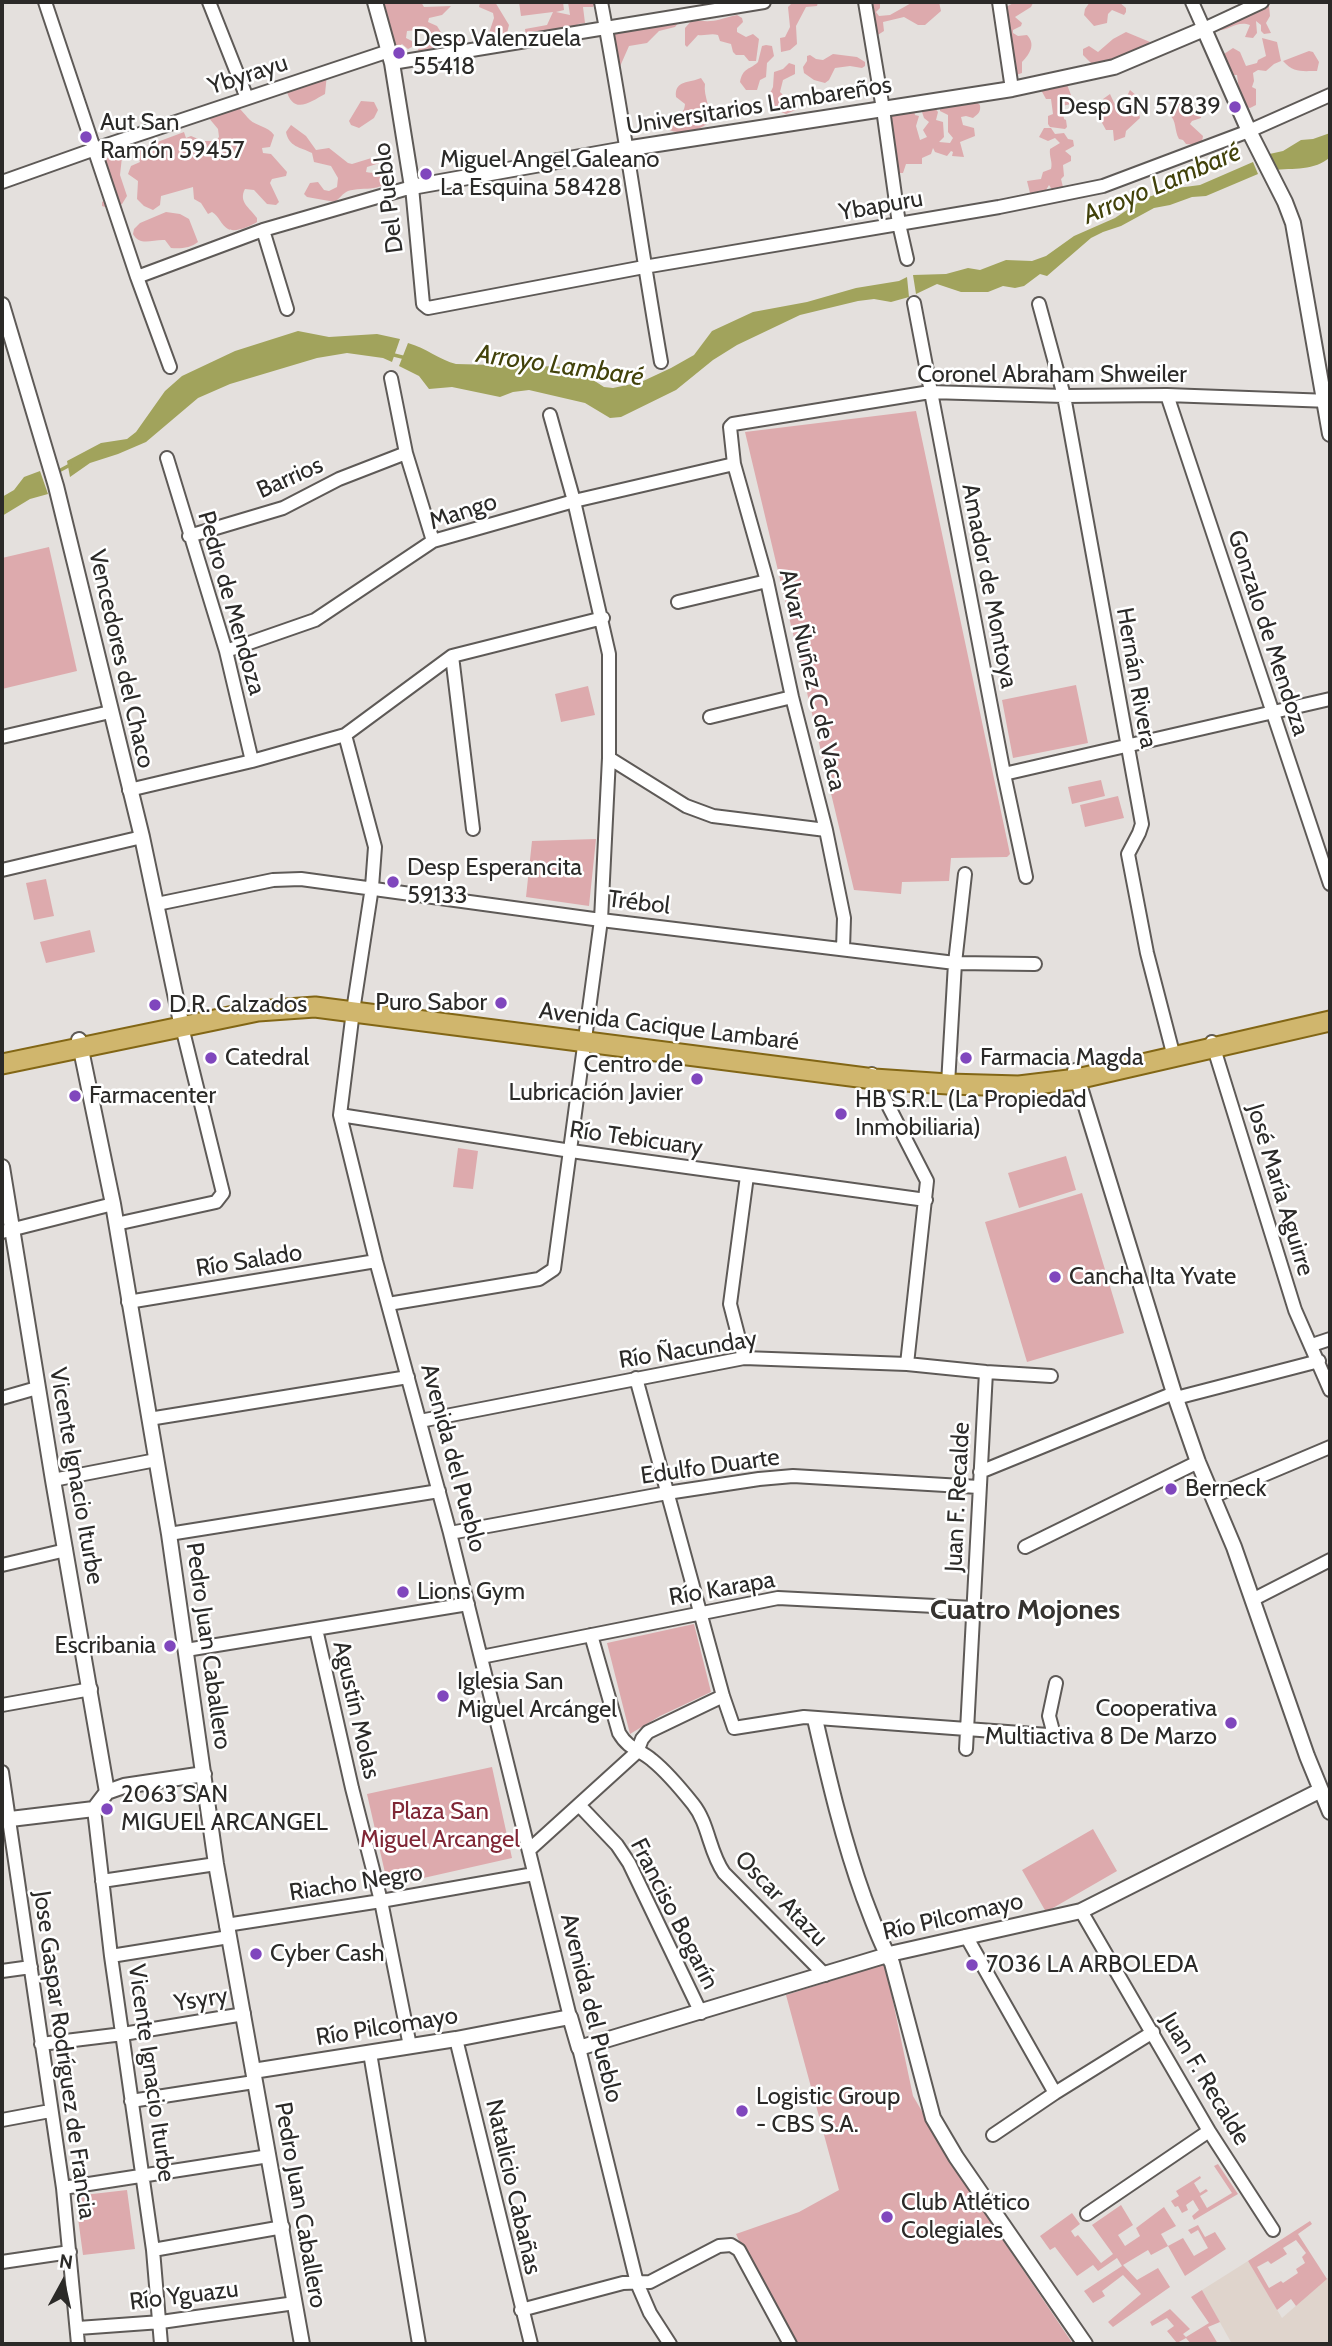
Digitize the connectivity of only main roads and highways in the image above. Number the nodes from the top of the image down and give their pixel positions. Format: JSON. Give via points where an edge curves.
{"nodes":[{"id":1,"x":1330,"y":1011,"type":"edge"},
{"id":2,"x":1330,"y":1021,"type":"edge"},
{"id":3,"x":80,"y":1043,"type":"junction"},
{"id":4,"x":1212,"y":1043,"type":"junction"},
{"id":5,"x":2,"y":1054,"type":"edge"},
{"id":6,"x":2,"y":1064,"type":"edge"}],
"edges":[{"from":1,"to":4,"type":"main road","name":"Avenida Cacique Lambaré"},
{"from":2,"to":4,"type":"main road","name":"Avenida Cacique Lambaré"},
{"from":3,"to":4,"type":"main road","name":"Avenida Cacique Lambaré","via":[[277,1000],[314,999],[864,1073],[949,1080],[1076,1074]]},
{"from":3,"to":5,"type":"main road","name":"Avenida Cacique Lambaré"},
{"from":3,"to":6,"type":"main road","name":"Avenida Cacique Lambaré"}]}
